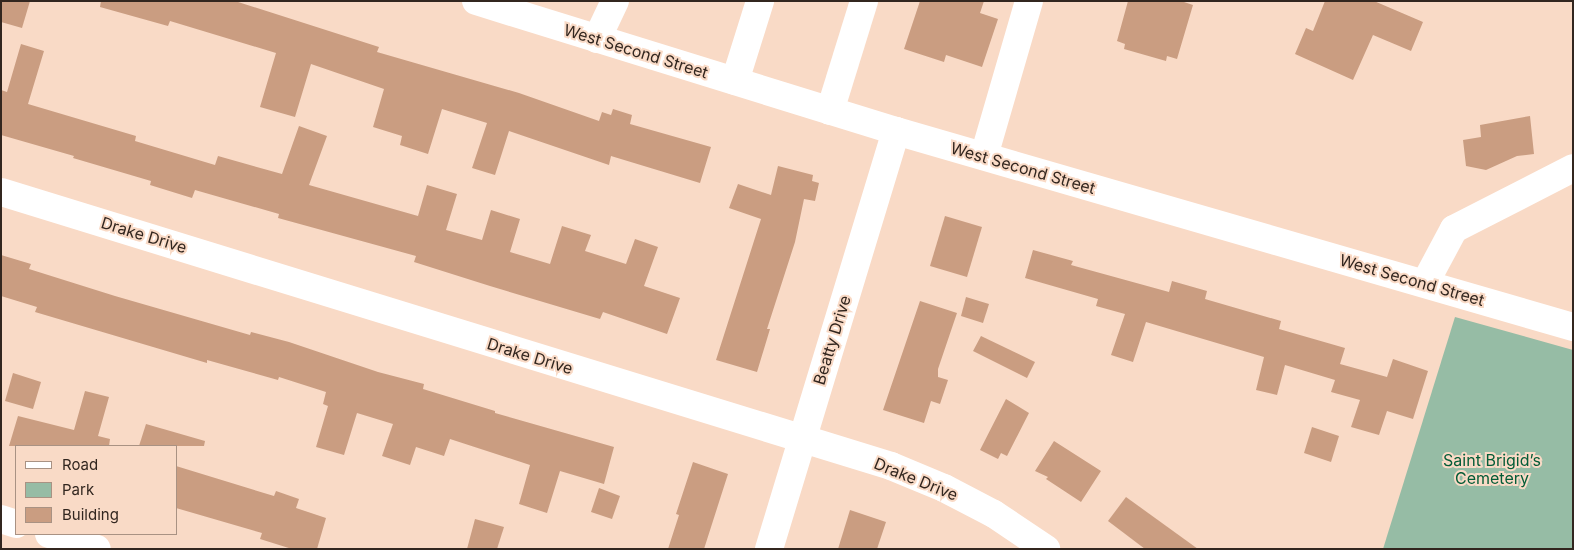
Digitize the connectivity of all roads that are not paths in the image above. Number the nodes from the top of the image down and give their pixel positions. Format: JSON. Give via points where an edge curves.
{"nodes":[{"id":1,"x":615,"y":1,"type":"edge"},
{"id":2,"x":760,"y":1,"type":"edge"},
{"id":3,"x":864,"y":1,"type":"edge"},
{"id":4,"x":1029,"y":1,"type":"edge"},
{"id":5,"x":487,"y":3,"type":"edge"},
{"id":6,"x":597,"y":39,"type":"junction"},
{"id":7,"x":735,"y":81,"type":"junction"},
{"id":8,"x":830,"y":111,"type":"junction"},
{"id":9,"x":896,"y":131,"type":"junction"},
{"id":10,"x":984,"y":156,"type":"junction"},
{"id":11,"x":1573,"y":168,"type":"edge"},
{"id":12,"x":1,"y":192,"type":"edge"},
{"id":13,"x":1425,"y":283,"type":"junction"},
{"id":14,"x":1573,"y":327,"type":"edge"},
{"id":15,"x":802,"y":438,"type":"junction"},
{"id":16,"x":1,"y":519,"type":"edge"},
{"id":17,"x":15,"y":524,"type":"edge"},
{"id":18,"x":51,"y":535,"type":"edge"},
{"id":19,"x":97,"y":549,"type":"edge"},
{"id":20,"x":768,"y":549,"type":"edge"},
{"id":21,"x":1046,"y":549,"type":"edge"}],
"edges":[{"from":1,"to":6,"type":"street"},
{"from":2,"to":7,"type":"street"},
{"from":3,"to":8,"type":"street"},
{"from":4,"to":10,"type":"street"},
{"from":5,"to":6,"type":"street","name":"West Second Street"},
{"from":6,"to":7,"type":"street","name":"West Second Street"},
{"from":7,"to":8,"type":"street","name":"West Second Street"},
{"from":8,"to":9,"type":"street","name":"West Second Street"},
{"from":9,"to":10,"type":"street","name":"West Second Street"},
{"from":9,"to":15,"type":"street","name":"Beatty Drive"},
{"from":10,"to":13,"type":"street","name":"West Second Street"},
{"from":11,"to":13,"type":"street","via":[[1454,229]]},
{"from":12,"to":15,"type":"street","name":"Drake Drive"},
{"from":13,"to":14,"type":"street","name":"West Second Street"},
{"from":15,"to":20,"type":"street","name":"Beatty Drive"},
{"from":15,"to":21,"type":"street","name":"Drake Drive","via":[[891,466],[944,488],[994,514]]},
{"from":16,"to":17,"type":"street"},
{"from":18,"to":19,"type":"street"}]}
